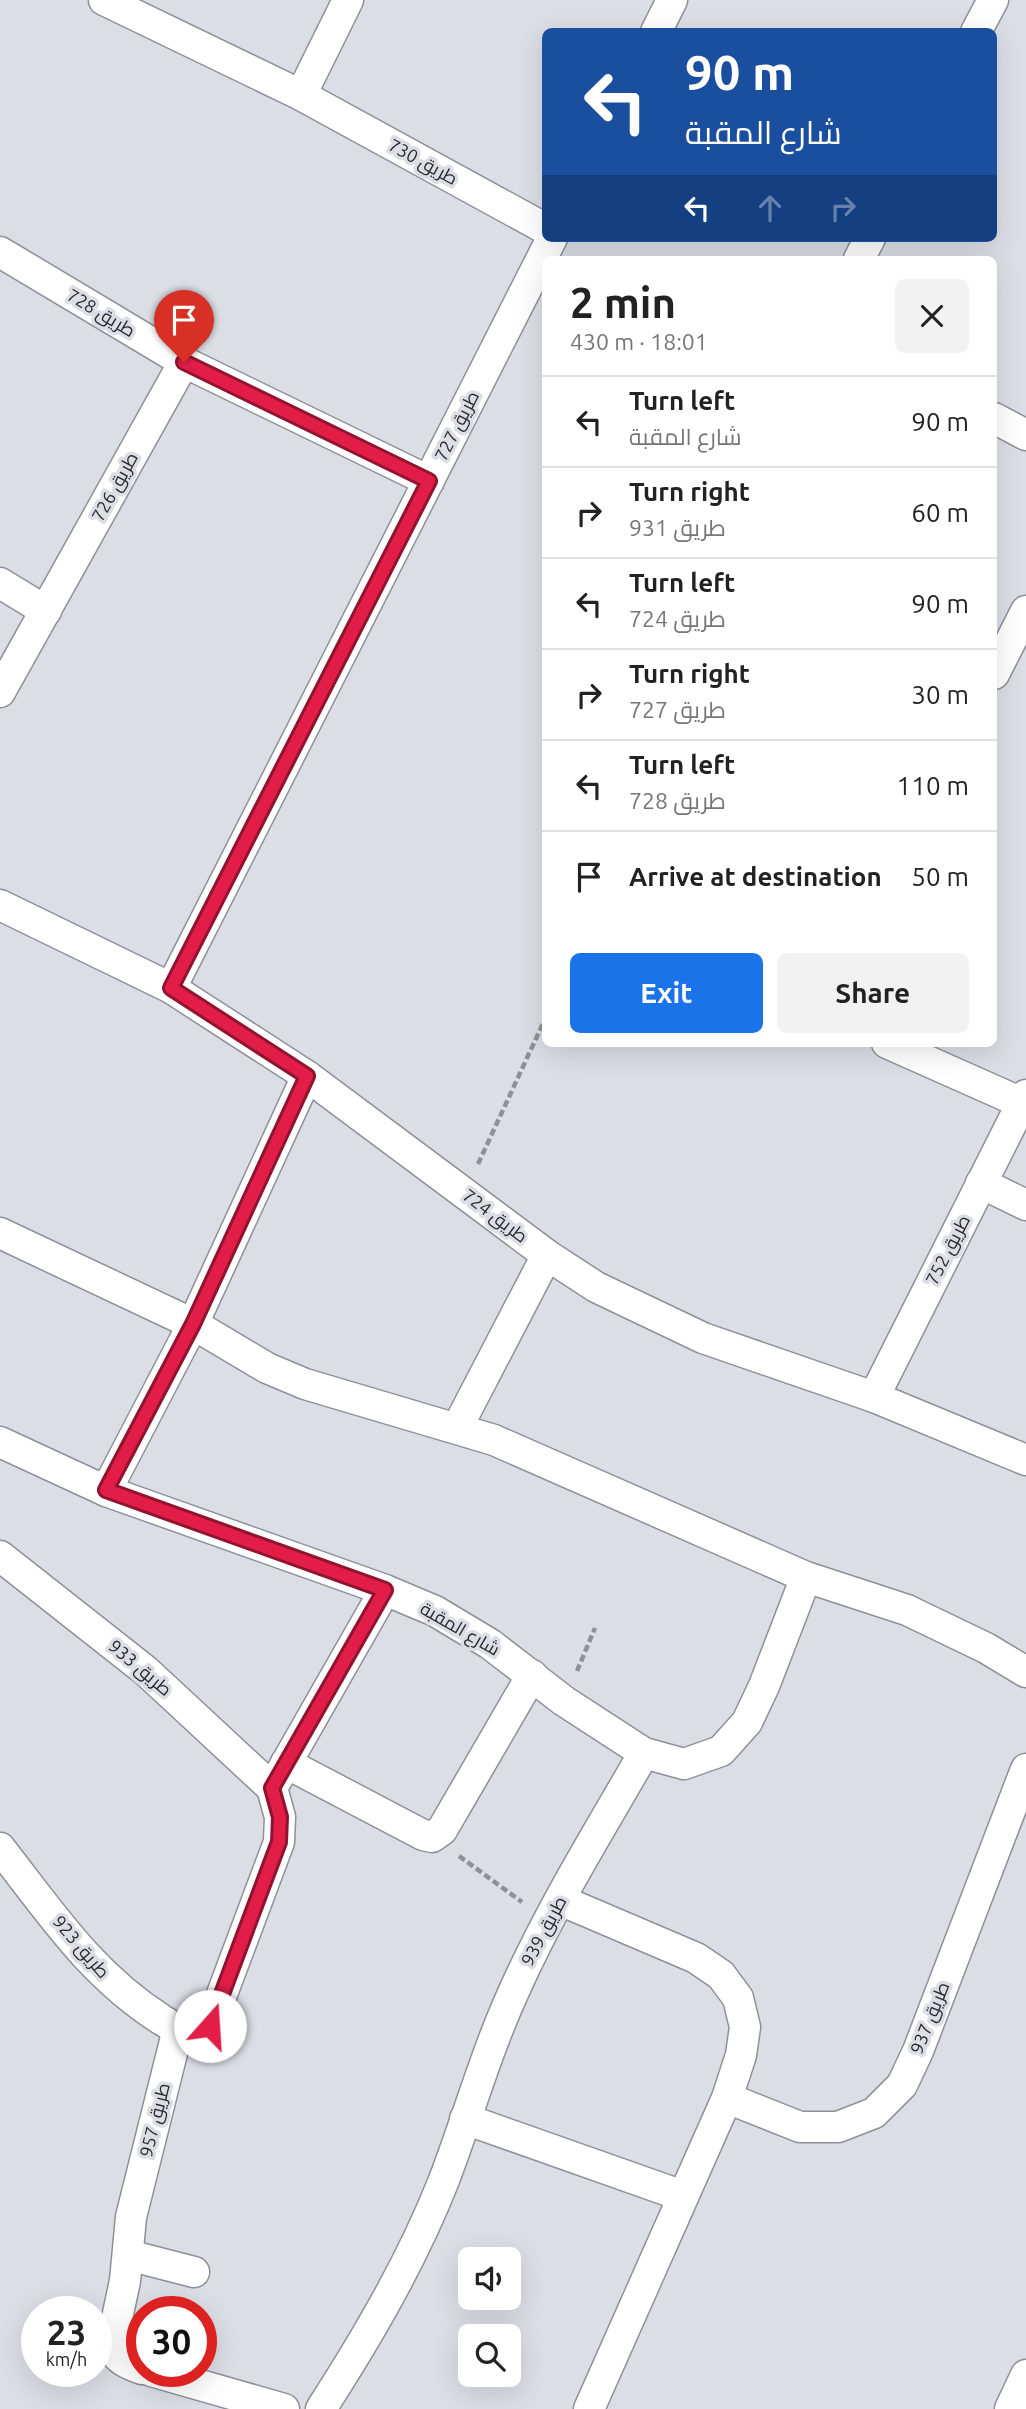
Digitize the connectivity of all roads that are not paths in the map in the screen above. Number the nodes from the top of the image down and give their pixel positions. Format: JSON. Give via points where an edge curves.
{"nodes":[{"id":1,"x":104,"y":0,"type":"edge"},
{"id":2,"x":348,"y":0,"type":"edge"},
{"id":3,"x":672,"y":0,"type":"edge"},
{"id":4,"x":993,"y":0,"type":"edge"},
{"id":5,"x":658,"y":28,"type":"edge"},
{"id":6,"x":978,"y":28,"type":"edge"},
{"id":7,"x":301,"y":95,"type":"junction"},
{"id":8,"x":542,"y":227,"type":"edge"},
{"id":9,"x":0,"y":253,"type":"edge"},
{"id":10,"x":542,"y":258,"type":"edge"},
{"id":11,"x":184,"y":362,"type":"junction"},
{"id":12,"x":997,"y":420,"type":"edge"},
{"id":13,"x":1026,"y":435,"type":"edge"},
{"id":14,"x":429,"y":481,"type":"junction"},
{"id":15,"x":0,"y":583,"type":"edge"},
{"id":16,"x":47,"y":611,"type":"junction"},
{"id":17,"x":1026,"y":611,"type":"edge"},
{"id":18,"x":997,"y":668,"type":"edge"},
{"id":19,"x":0,"y":692,"type":"edge"},
{"id":20,"x":0,"y":905,"type":"edge"},
{"id":21,"x":171,"y":988,"type":"junction"},
{"id":22,"x":897,"y":1047,"type":"edge"},
{"id":23,"x":307,"y":1076,"type":"junction"},
{"id":24,"x":1024,"y":1099,"type":"edge"},
{"id":25,"x":981,"y":1183,"type":"junction"},
{"id":26,"x":1026,"y":1205,"type":"edge"},
{"id":27,"x":0,"y":1233,"type":"edge"},
{"id":28,"x":547,"y":1255,"type":"junction"},
{"id":29,"x":193,"y":1324,"type":"junction"},
{"id":30,"x":874,"y":1397,"type":"junction"},
{"id":31,"x":457,"y":1428,"type":"junction"},
{"id":32,"x":0,"y":1442,"type":"edge"},
{"id":33,"x":1026,"y":1460,"type":"edge"},
{"id":34,"x":106,"y":1490,"type":"junction"},
{"id":35,"x":0,"y":1556,"type":"edge"},
{"id":36,"x":806,"y":1577,"type":"junction"},
{"id":37,"x":385,"y":1590,"type":"junction"},
{"id":38,"x":1026,"y":1672,"type":"edge"},
{"id":39,"x":532,"y":1675,"type":"junction"},
{"id":40,"x":644,"y":1753,"type":"junction"},
{"id":41,"x":1026,"y":1769,"type":"edge"},
{"id":42,"x":279,"y":1776,"type":"junction"},
{"id":43,"x":0,"y":1848,"type":"edge"},
{"id":44,"x":554,"y":1910,"type":"junction"},
{"id":45,"x":178,"y":2029,"type":"junction"},
{"id":46,"x":727,"y":2098,"type":"junction"},
{"id":47,"x":465,"y":2119,"type":"junction"},
{"id":48,"x":682,"y":2196,"type":"junction"},
{"id":49,"x":128,"y":2255,"type":"junction"},
{"id":50,"x":194,"y":2272,"type":"dead end"},
{"id":51,"x":126,"y":2362,"type":"edge"},
{"id":52,"x":1026,"y":2375,"type":"edge"},
{"id":53,"x":207,"y":2387,"type":"edge"},
{"id":54,"x":284,"y":2409,"type":"edge"},
{"id":55,"x":321,"y":2409,"type":"edge"},
{"id":56,"x":589,"y":2409,"type":"edge"},
{"id":57,"x":1010,"y":2409,"type":"edge"}],
"edges":[{"from":1,"to":7,"type":"street","name":"طريق 730"},
{"from":2,"to":7,"type":"street"},
{"from":3,"to":5,"type":"street"},
{"from":4,"to":6,"type":"street"},
{"from":7,"to":8,"type":"street","name":"طريق 730"},
{"from":9,"to":11,"type":"street","name":"طريق 728"},
{"from":10,"to":14,"type":"street","name":"طريق 727"},
{"from":11,"to":14,"type":"street","name":"طريق 728"},
{"from":11,"to":16,"type":"street","name":"طريق 726"},
{"from":12,"to":13,"type":"street"},
{"from":14,"to":21,"type":"street","name":"طريق 727"},
{"from":15,"to":16,"type":"street"},
{"from":16,"to":19,"type":"street","name":"طريق 726"},
{"from":17,"to":18,"type":"street"},
{"from":20,"to":21,"type":"street","name":"طريق 724"},
{"from":21,"to":23,"type":"street","name":"طريق 724"},
{"from":22,"to":24,"type":"street","name":"طريق 752"},
{"from":23,"to":28,"type":"street","name":"طريق 724"},
{"from":23,"to":29,"type":"street"},
{"from":24,"to":25,"type":"street","name":"طريق 752"},
{"from":25,"to":26,"type":"street"},
{"from":25,"to":30,"type":"street","name":"طريق 752"},
{"from":27,"to":29,"type":"street"},
{"from":28,"to":30,"type":"street","name":"طريق 724","via":[[596,1287],[703,1338]]},
{"from":28,"to":31,"type":"street"},
{"from":29,"to":31,"type":"street","via":[[267,1368],[306,1384]]},
{"from":29,"to":34,"type":"street"},
{"from":30,"to":33,"type":"street","name":"طريق 724"},
{"from":31,"to":36,"type":"street"},
{"from":32,"to":34,"type":"street","name":"شارع المقبة"},
{"from":34,"to":37,"type":"street","name":"شارع المقبة"},
{"from":35,"to":42,"type":"street","name":"طريق 933"},
{"from":36,"to":38,"type":"street","via":[[907,1610]]},
{"from":36,"to":40,"type":"street","name":"شارع المقبة","via":[[747,1722],[721,1751],[684,1763]]},
{"from":37,"to":39,"type":"street","name":"شارع المقبة","via":[[435,1611]]},
{"from":37,"to":42,"type":"street"},
{"from":39,"to":40,"type":"street","name":"شارع المقبة"},
{"from":39,"to":42,"type":"street","name":"طريق 933","via":[[442,1830],[432,1837]]},
{"from":40,"to":44,"type":"street","name":"طريق 939"},
{"from":41,"to":46,"type":"street","name":"طريق 937","via":[[902,2085],[874,2113],[838,2127],[800,2127]]},
{"from":42,"to":45,"type":"street","via":[[279,1842],[210,2026],[188,2035]]},
{"from":43,"to":45,"type":"street","name":"طريق 923","via":[[76,1947],[137,2004]]},
{"from":44,"to":46,"type":"street","via":[[696,1958],[721,1975],[738,1998],[745,2027]]},
{"from":44,"to":47,"type":"street","name":"طريق 939","via":[[512,1994]]},
{"from":45,"to":49,"type":"street","name":"طريق 957","via":[[131,2217]]},
{"from":46,"to":48,"type":"street"},
{"from":47,"to":48,"type":"street"},
{"from":47,"to":55,"type":"street","name":"طريق 939","via":[[444,2179],[391,2295]]},
{"from":48,"to":56,"type":"street"},
{"from":49,"to":50,"type":"street"},
{"from":49,"to":51,"type":"street","name":"طريق 957","via":[[111,2346]]},
{"from":52,"to":57,"type":"street"},
{"from":53,"to":54,"type":"street"}]}
